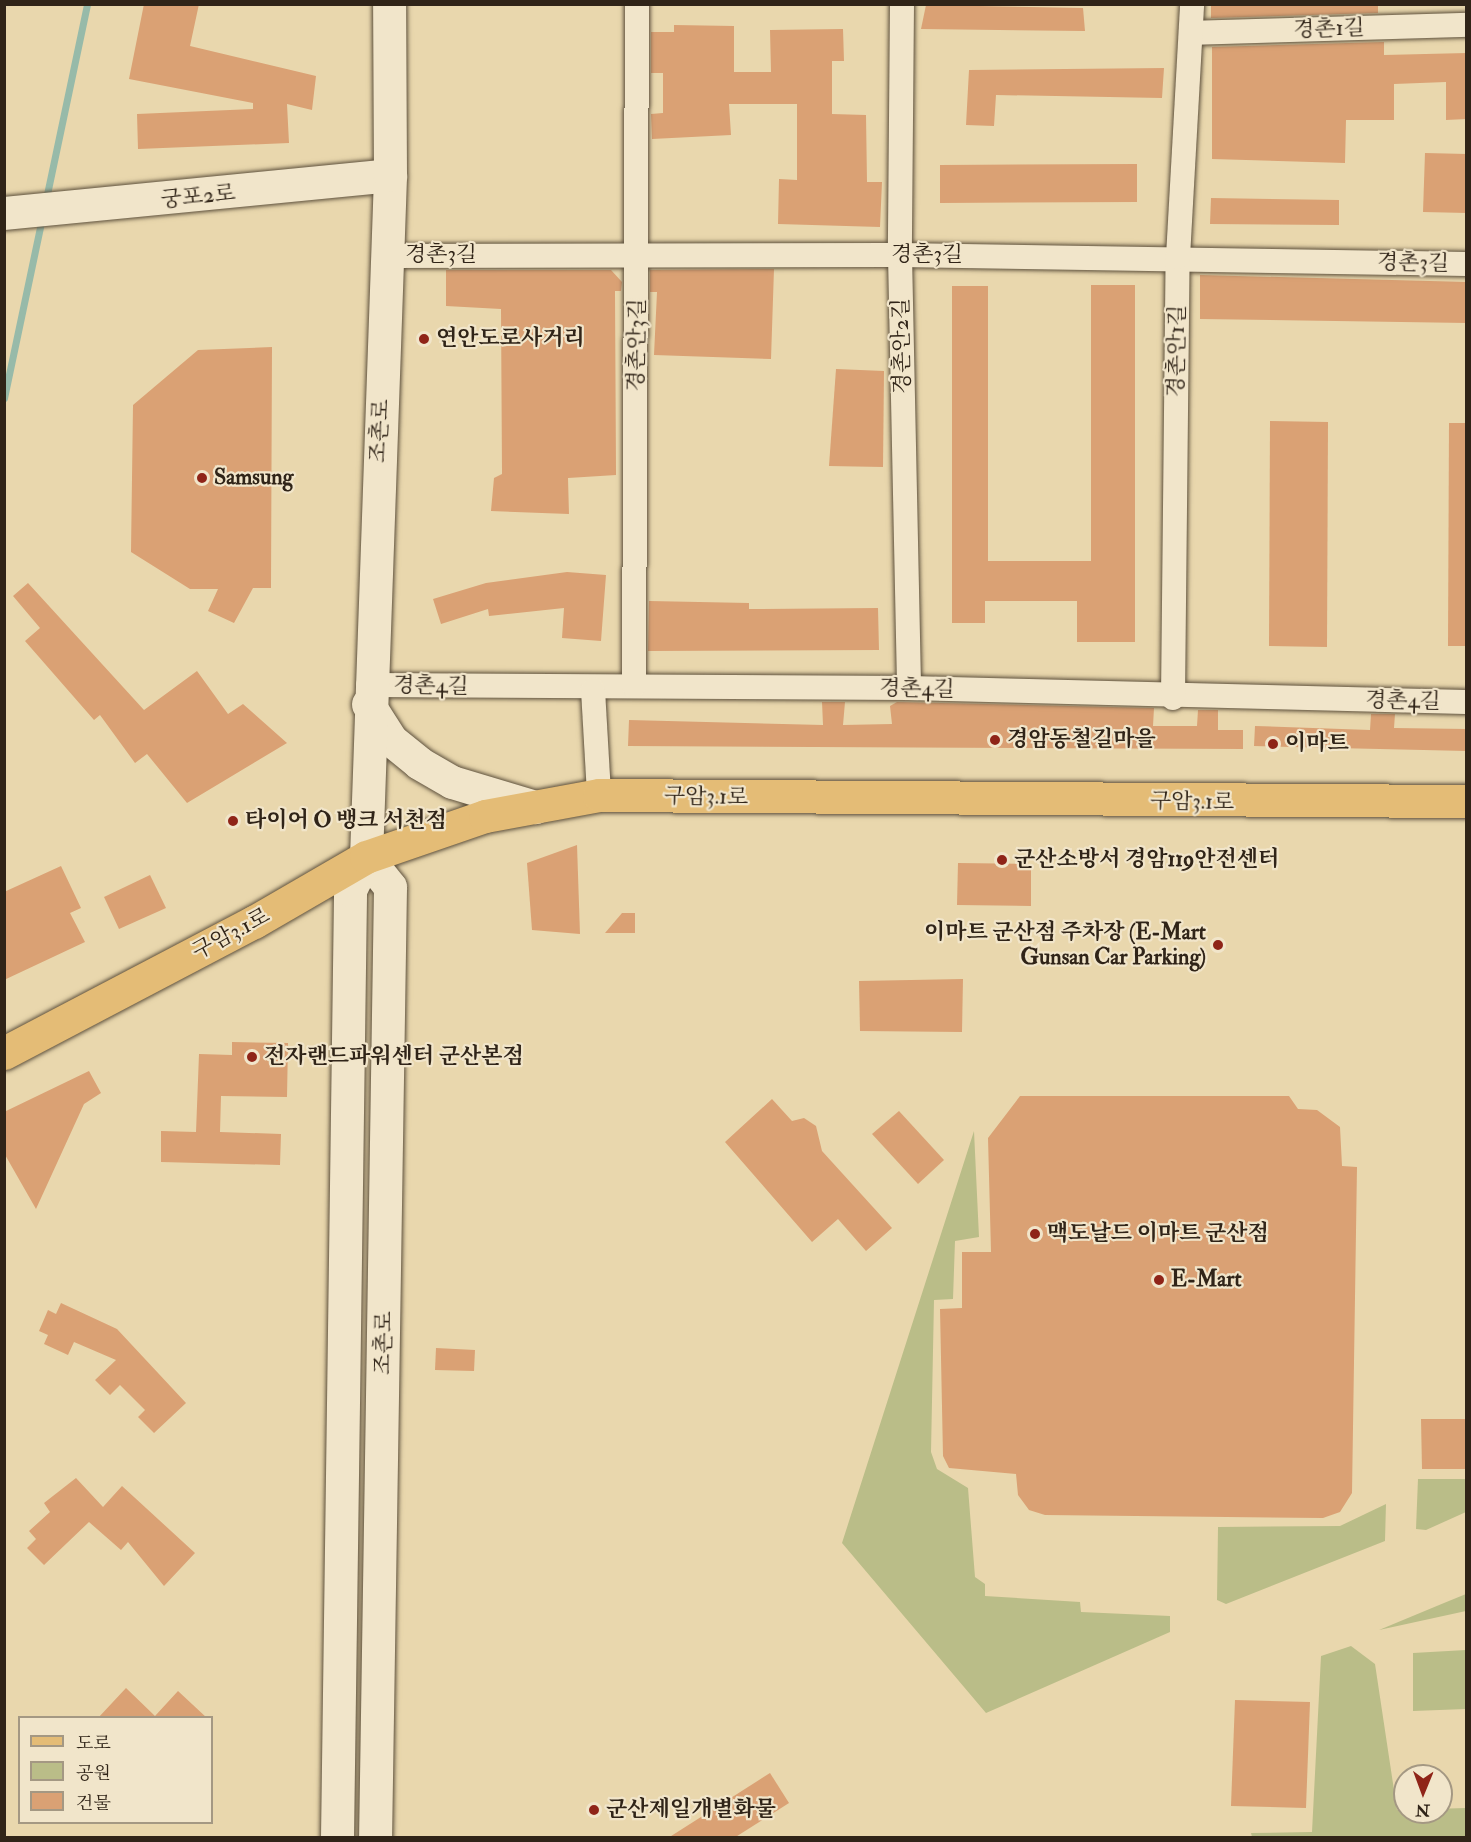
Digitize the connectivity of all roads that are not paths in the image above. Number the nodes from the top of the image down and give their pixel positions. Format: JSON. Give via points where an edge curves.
{"nodes":[{"id":1,"x":389,"y":4,"type":"edge"},
{"id":2,"x":637,"y":4,"type":"edge"},
{"id":3,"x":902,"y":4,"type":"edge"},
{"id":4,"x":1192,"y":4,"type":"edge"},
{"id":5,"x":1467,"y":25,"type":"edge"},
{"id":6,"x":1191,"y":33,"type":"junction"},
{"id":7,"x":390,"y":175,"type":"junction"},
{"id":8,"x":4,"y":213,"type":"edge"},
{"id":9,"x":638,"y":254,"type":"junction"},
{"id":10,"x":900,"y":255,"type":"junction"},
{"id":11,"x":388,"y":256,"type":"junction"},
{"id":12,"x":1178,"y":257,"type":"junction"},
{"id":13,"x":1467,"y":264,"type":"edge"},
{"id":14,"x":634,"y":687,"type":"junction"},
{"id":15,"x":909,"y":688,"type":"junction"},
{"id":16,"x":593,"y":690,"type":"junction"},
{"id":17,"x":368,"y":695,"type":"junction"},
{"id":18,"x":1173,"y":698,"type":"junction"},
{"id":19,"x":1467,"y":702,"type":"edge"},
{"id":20,"x":599,"y":795,"type":"junction"},
{"id":21,"x":1467,"y":801,"type":"edge"},
{"id":22,"x":535,"y":807,"type":"junction"},
{"id":23,"x":366,"y":857,"type":"junction"},
{"id":24,"x":4,"y":1053,"type":"edge"},
{"id":25,"x":337,"y":1800,"type":"junction"},
{"id":26,"x":326,"y":1838,"type":"edge"},
{"id":27,"x":338,"y":1838,"type":"edge"},
{"id":28,"x":375,"y":1838,"type":"edge"}],
"edges":[{"from":1,"to":7,"type":"street","name":"조촌로"},
{"from":2,"to":9,"type":"street","name":"경촌안3길"},
{"from":3,"to":10,"type":"street","name":"경촌안2길"},
{"from":4,"to":6,"type":"street","name":"경촌안1길"},
{"from":5,"to":6,"type":"street","name":"경촌1길"},
{"from":6,"to":12,"type":"street","name":"경촌안1길"},
{"from":7,"to":8,"type":"street","name":"궁포2로","via":[[94,208]]},
{"from":7,"to":11,"type":"street","name":"조촌로"},
{"from":9,"to":10,"type":"street","name":"경촌3길"},
{"from":9,"to":11,"type":"street","name":"경촌3길"},
{"from":9,"to":14,"type":"street","name":"경촌안3길"},
{"from":10,"to":12,"type":"street","name":"경촌3길"},
{"from":10,"to":15,"type":"street","name":"경촌안2길"},
{"from":11,"to":17,"type":"street","name":"조촌로"},
{"from":12,"to":13,"type":"street","name":"경촌3길"},
{"from":12,"to":18,"type":"street","name":"경촌안1길"},
{"from":14,"to":15,"type":"street","name":"경촌4길"},
{"from":14,"to":16,"type":"street","name":"경촌4길"},
{"from":15,"to":18,"type":"street","name":"경촌4길"},
{"from":16,"to":17,"type":"street","name":"경촌4길"},
{"from":16,"to":20,"type":"street"},
{"from":17,"to":22,"type":"street","via":[[391,740],[419,763],[452,782]]},
{"from":17,"to":23,"type":"street","name":"조촌로"},
{"from":18,"to":19,"type":"street","name":"경촌4길"},
{"from":20,"to":21,"type":"main road","name":"구암3.1로"},
{"from":20,"to":22,"type":"main road","name":"구암3.1로"},
{"from":22,"to":23,"type":"main road","name":"구암3.1로","via":[[485,816]]},
{"from":23,"to":24,"type":"main road","name":"구암3.1로","via":[[255,922]]},
{"from":23,"to":25,"type":"street","name":"조촌로","via":[[350,890]]},
{"from":23,"to":28,"type":"street","name":"조촌로","via":[[390,887]]},
{"from":25,"to":26,"type":"street"},
{"from":25,"to":27,"type":"street","name":"조촌로"}]}
